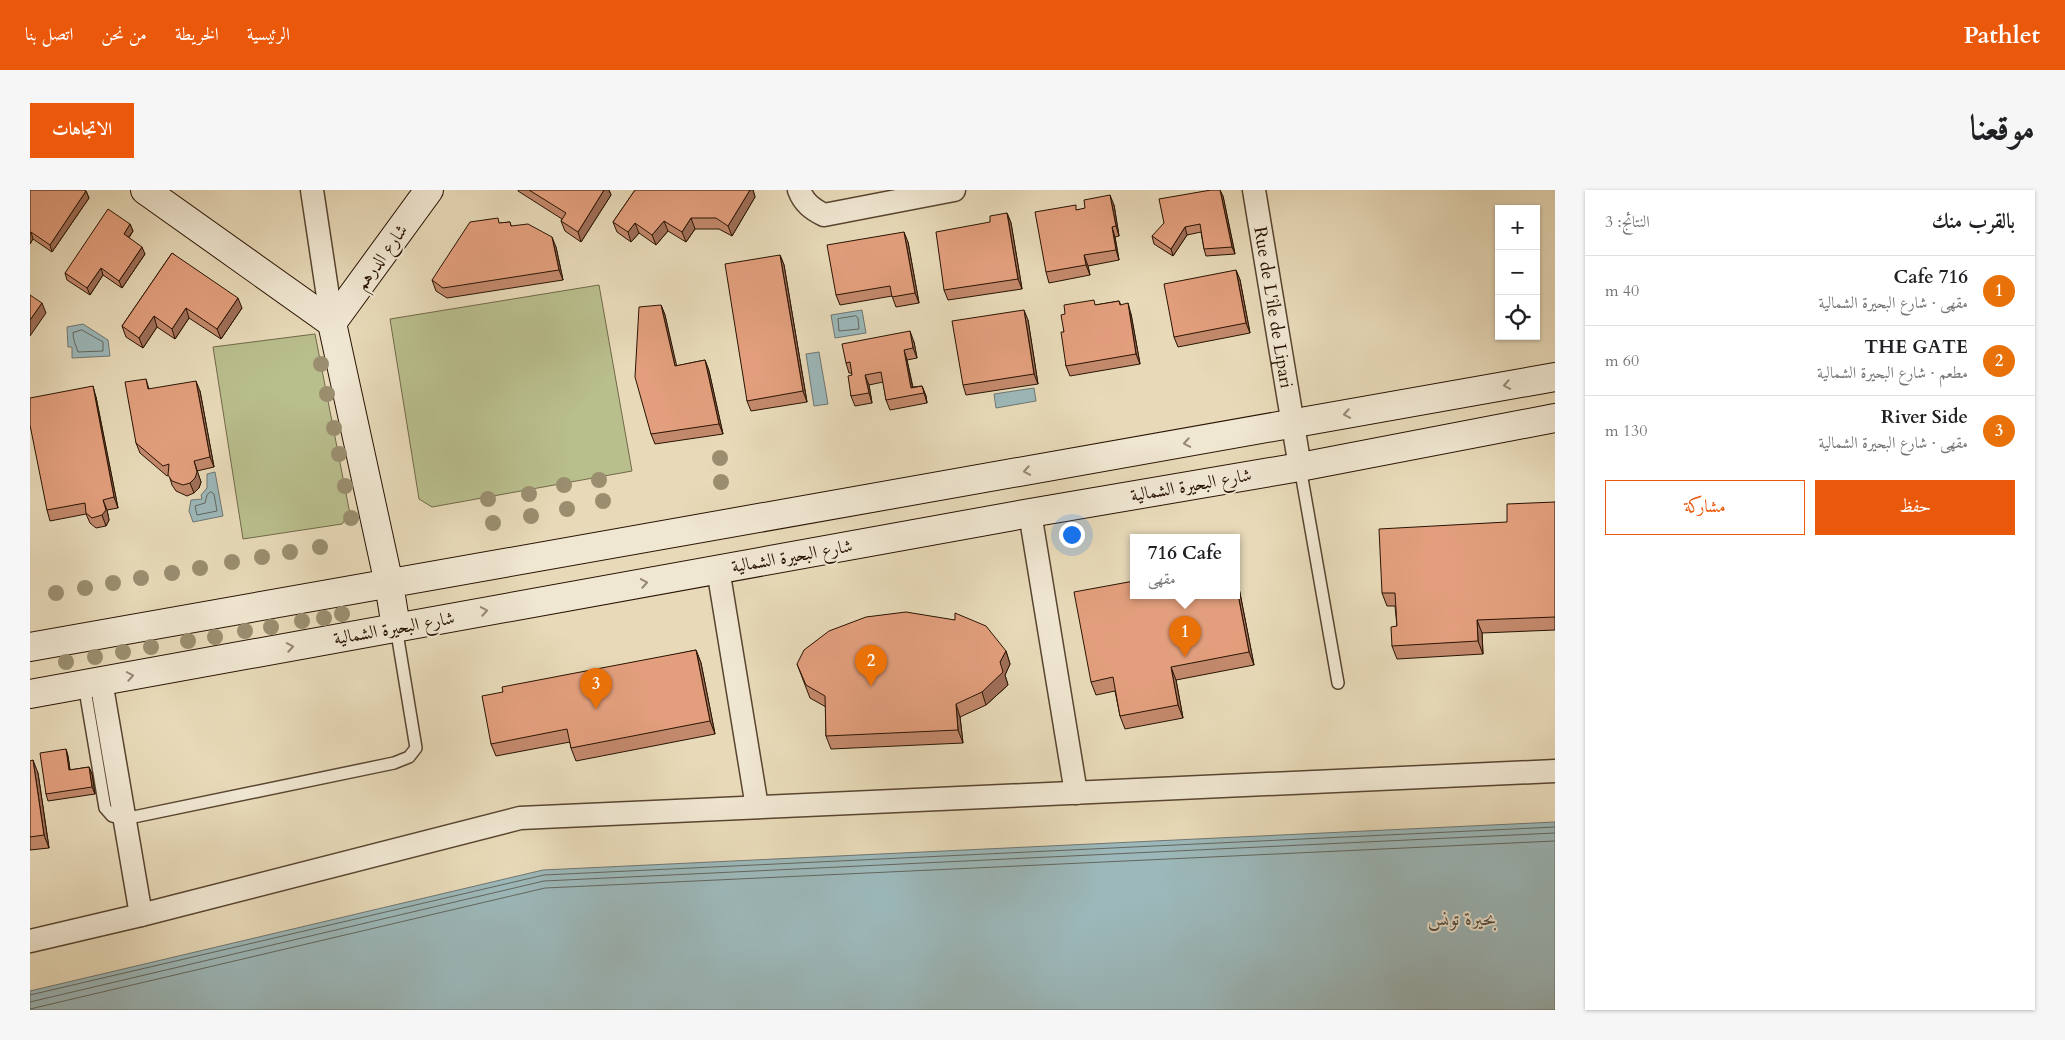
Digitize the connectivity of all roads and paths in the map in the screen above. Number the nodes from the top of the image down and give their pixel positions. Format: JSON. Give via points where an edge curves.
{"nodes":[{"id":1,"x":145,"y":190,"type":"edge"},
{"id":2,"x":312,"y":190,"type":"edge"},
{"id":3,"x":429,"y":190,"type":"edge"},
{"id":4,"x":800,"y":190,"type":"edge"},
{"id":5,"x":954,"y":190,"type":"edge"},
{"id":6,"x":1254,"y":190,"type":"edge"},
{"id":7,"x":928,"y":192,"type":"edge"},
{"id":8,"x":332,"y":323,"type":"junction"},
{"id":9,"x":1555,"y":377,"type":"edge"},
{"id":10,"x":1555,"y":418,"type":"edge"},
{"id":11,"x":1293,"y":424,"type":"junction"},
{"id":12,"x":1300,"y":467,"type":"junction"},
{"id":13,"x":1030,"y":513,"type":"junction"},
{"id":14,"x":718,"y":569,"type":"junction"},
{"id":15,"x":389,"y":584,"type":"junction"},
{"id":16,"x":396,"y":627,"type":"junction"},
{"id":17,"x":30,"y":647,"type":"edge"},
{"id":18,"x":92,"y":683,"type":"junction"},
{"id":19,"x":1338,"y":683,"type":"dead end"},
{"id":20,"x":30,"y":694,"type":"edge"},
{"id":21,"x":1555,"y":771,"type":"edge"},
{"id":22,"x":1076,"y":793,"type":"junction"},
{"id":23,"x":757,"y":807,"type":"junction"},
{"id":24,"x":124,"y":819,"type":"junction"},
{"id":25,"x":141,"y":916,"type":"junction"},
{"id":26,"x":30,"y":941,"type":"edge"}],
"edges":[{"from":1,"to":8,"type":"main road"},
{"from":2,"to":8,"type":"street"},
{"from":3,"to":8,"type":"main road","name":"شارع الدرهم"},
{"from":4,"to":7,"type":"street","via":[[803,200],[824,215]]},
{"from":5,"to":7,"type":"street"},
{"from":6,"to":11,"type":"street","name":"Rue de L'île de Lipari"},
{"from":8,"to":15,"type":"main road"},
{"from":9,"to":11,"type":"main road","one_way":true},
{"from":10,"to":12,"type":"main road","name":"شارع البحيرة الشمالية"},
{"from":11,"to":12,"type":"street","name":"Rue de L'île de Lipari"},
{"from":11,"to":15,"type":"main road","one_way":true},
{"from":12,"to":13,"type":"main road","name":"شارع البحيرة الشمالية"},
{"from":12,"to":19,"type":"lane"},
{"from":13,"to":14,"type":"main road","name":"شارع البحيرة الشمالية"},
{"from":13,"to":22,"type":"street"},
{"from":16,"to":14,"type":"main road","name":"شارع البحيرة الشمالية","one_way":true},
{"from":14,"to":23,"type":"street"},
{"from":15,"to":16,"type":"main road"},
{"from":15,"to":17,"type":"main road"},
{"from":18,"to":16,"type":"main road","name":"شارع البحيرة الشمالية","one_way":true},
{"from":16,"to":24,"type":"lane","via":[[416,748],[408,757],[394,763]]},
{"from":18,"to":20,"type":"main road","name":"شارع البحيرة الشمالية"},
{"from":18,"to":24,"type":"street"},
{"from":21,"to":22,"type":"street"},
{"from":22,"to":23,"type":"street"},
{"from":23,"to":25,"type":"street","via":[[520,818]]},
{"from":24,"to":25,"type":"street"},
{"from":25,"to":26,"type":"street"}]}
